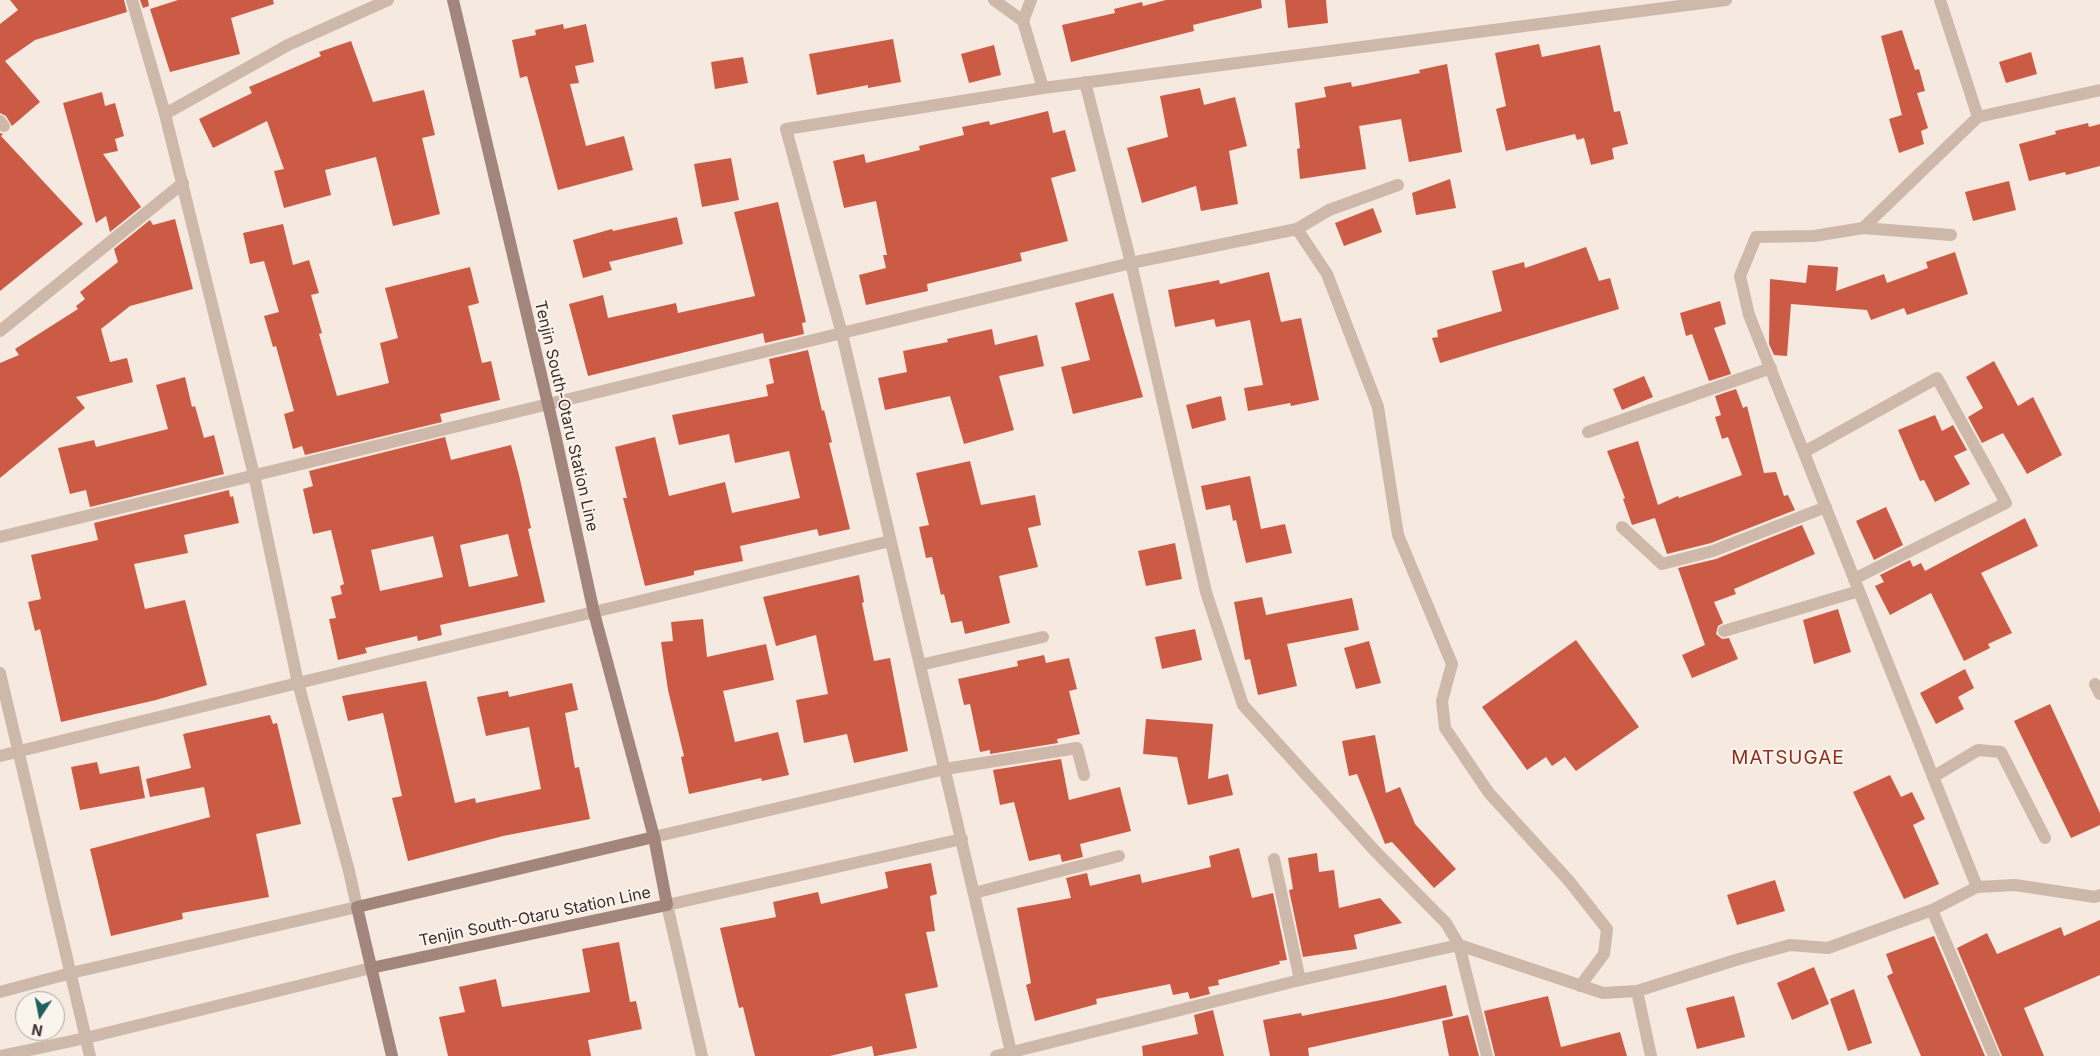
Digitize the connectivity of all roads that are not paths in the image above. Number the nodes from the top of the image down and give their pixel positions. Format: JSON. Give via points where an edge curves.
{"nodes":[{"id":1,"x":132,"y":0,"type":"edge"},
{"id":2,"x":388,"y":0,"type":"edge"},
{"id":3,"x":453,"y":0,"type":"edge"},
{"id":4,"x":994,"y":0,"type":"edge"},
{"id":5,"x":1031,"y":0,"type":"edge"},
{"id":6,"x":1726,"y":0,"type":"edge"},
{"id":7,"x":1940,"y":0,"type":"edge"},
{"id":8,"x":1023,"y":21,"type":"junction"},
{"id":9,"x":1085,"y":82,"type":"junction"},
{"id":10,"x":1043,"y":88,"type":"junction"},
{"id":11,"x":2100,"y":90,"type":"edge"},
{"id":12,"x":165,"y":114,"type":"junction"},
{"id":13,"x":1978,"y":117,"type":"junction"},
{"id":14,"x":183,"y":182,"type":"junction"},
{"id":15,"x":1398,"y":185,"type":"dead end"},
{"id":16,"x":1863,"y":228,"type":"junction"},
{"id":17,"x":1296,"y":229,"type":"junction"},
{"id":18,"x":1952,"y":235,"type":"dead end"},
{"id":19,"x":1131,"y":263,"type":"junction"},
{"id":20,"x":0,"y":331,"type":"edge"},
{"id":21,"x":842,"y":334,"type":"junction"},
{"id":22,"x":1770,"y":368,"type":"junction"},
{"id":23,"x":548,"y":405,"type":"junction"},
{"id":24,"x":1588,"y":432,"type":"dead end"},
{"id":25,"x":1804,"y":452,"type":"junction"},
{"id":26,"x":254,"y":475,"type":"junction"},
{"id":27,"x":1826,"y":507,"type":"junction"},
{"id":28,"x":1622,"y":527,"type":"dead end"},
{"id":29,"x":0,"y":536,"type":"edge"},
{"id":30,"x":890,"y":541,"type":"junction"},
{"id":31,"x":1857,"y":585,"type":"junction"},
{"id":32,"x":594,"y":613,"type":"junction"},
{"id":33,"x":1724,"y":631,"type":"dead end"},
{"id":34,"x":1043,"y":637,"type":"dead end"},
{"id":35,"x":920,"y":665,"type":"junction"},
{"id":36,"x":0,"y":673,"type":"edge"},
{"id":37,"x":298,"y":683,"type":"junction"},
{"id":38,"x":19,"y":752,"type":"junction"},
{"id":39,"x":0,"y":756,"type":"edge"},
{"id":40,"x":945,"y":769,"type":"junction"},
{"id":41,"x":1084,"y":774,"type":"dead end"},
{"id":42,"x":1933,"y":777,"type":"junction"},
{"id":43,"x":654,"y":837,"type":"junction"},
{"id":44,"x":2045,"y":838,"type":"dead end"},
{"id":45,"x":962,"y":839,"type":"junction"},
{"id":46,"x":1119,"y":856,"type":"dead end"},
{"id":47,"x":1274,"y":859,"type":"dead end"},
{"id":48,"x":1976,"y":887,"type":"junction"},
{"id":49,"x":974,"y":893,"type":"junction"},
{"id":50,"x":2100,"y":894,"type":"edge"},
{"id":51,"x":667,"y":905,"type":"junction"},
{"id":52,"x":357,"y":907,"type":"junction"},
{"id":53,"x":1932,"y":910,"type":"junction"},
{"id":54,"x":1459,"y":945,"type":"junction"},
{"id":55,"x":371,"y":968,"type":"junction"},
{"id":56,"x":71,"y":973,"type":"junction"},
{"id":57,"x":1300,"y":980,"type":"junction"},
{"id":58,"x":1580,"y":986,"type":"junction"},
{"id":59,"x":1637,"y":991,"type":"junction"},
{"id":60,"x":0,"y":992,"type":"edge"},
{"id":61,"x":86,"y":1038,"type":"junction"},
{"id":62,"x":1012,"y":1054,"type":"edge"},
{"id":63,"x":1,"y":1056,"type":"edge"},
{"id":64,"x":90,"y":1056,"type":"edge"},
{"id":65,"x":392,"y":1056,"type":"edge"},
{"id":66,"x":702,"y":1056,"type":"edge"},
{"id":67,"x":996,"y":1056,"type":"edge"},
{"id":68,"x":1487,"y":1056,"type":"edge"},
{"id":69,"x":1651,"y":1056,"type":"edge"},
{"id":70,"x":1994,"y":1056,"type":"edge"}],
"edges":[{"from":1,"to":12,"type":"street"},
{"from":2,"to":12,"type":"street","via":[[288,45]]},
{"from":3,"to":23,"type":"main road","name":"Tenjin South-Otaru Station Line"},
{"from":4,"to":8,"type":"street"},
{"from":5,"to":8,"type":"street"},
{"from":6,"to":9,"type":"street"},
{"from":7,"to":13,"type":"street"},
{"from":8,"to":10,"type":"street"},
{"from":9,"to":10,"type":"street"},
{"from":9,"to":19,"type":"street"},
{"from":10,"to":21,"type":"street","via":[[786,130]]},
{"from":11,"to":13,"type":"street"},
{"from":12,"to":14,"type":"street"},
{"from":13,"to":16,"type":"street"},
{"from":14,"to":20,"type":"street"},
{"from":14,"to":26,"type":"street"},
{"from":15,"to":17,"type":"street","via":[[1329,210]]},
{"from":16,"to":18,"type":"street"},
{"from":16,"to":22,"type":"street","via":[[1814,236],[1756,237],[1740,276],[1749,315]]},
{"from":17,"to":19,"type":"street"},
{"from":17,"to":58,"type":"street","via":[[1327,274],[1378,407],[1398,535],[1452,664],[1442,701],[1445,728],[1489,793],[1569,881],[1607,929],[1604,954]]},
{"from":19,"to":21,"type":"street"},
{"from":19,"to":54,"type":"street","via":[[1206,592],[1243,705],[1375,851],[1446,923]]},
{"from":21,"to":23,"type":"street"},
{"from":21,"to":30,"type":"street"},
{"from":22,"to":24,"type":"street"},
{"from":22,"to":25,"type":"street"},
{"from":23,"to":26,"type":"street"},
{"from":23,"to":32,"type":"main road","name":"Tenjin South-Otaru Station Line"},
{"from":25,"to":27,"type":"street"},
{"from":25,"to":31,"type":"street","via":[[1937,378],[2006,503]]},
{"from":26,"to":29,"type":"street"},
{"from":26,"to":37,"type":"street"},
{"from":27,"to":28,"type":"street","via":[[1713,551],[1662,564]]},
{"from":27,"to":31,"type":"street"},
{"from":30,"to":32,"type":"street"},
{"from":30,"to":35,"type":"street"},
{"from":31,"to":33,"type":"street"},
{"from":31,"to":42,"type":"street"},
{"from":32,"to":37,"type":"street"},
{"from":32,"to":43,"type":"main road","name":"Tenjin South-Otaru Station Line"},
{"from":34,"to":35,"type":"street"},
{"from":35,"to":40,"type":"street"},
{"from":36,"to":38,"type":"street"},
{"from":37,"to":38,"type":"street"},
{"from":37,"to":52,"type":"street"},
{"from":38,"to":39,"type":"street"},
{"from":38,"to":56,"type":"street"},
{"from":40,"to":41,"type":"street","via":[[1077,748]]},
{"from":40,"to":43,"type":"street"},
{"from":40,"to":45,"type":"street"},
{"from":42,"to":44,"type":"street","via":[[1978,750],[2000,752]]},
{"from":42,"to":48,"type":"street"},
{"from":43,"to":51,"type":"main road","name":"Tenjin South-Otaru Station Line"},
{"from":43,"to":52,"type":"main road"},
{"from":45,"to":49,"type":"street"},
{"from":45,"to":51,"type":"street"},
{"from":46,"to":49,"type":"street"},
{"from":47,"to":57,"type":"street"},
{"from":48,"to":50,"type":"street","via":[[2015,885],[2096,897]]},
{"from":48,"to":53,"type":"street"},
{"from":49,"to":62,"type":"street"},
{"from":51,"to":55,"type":"main road","name":"Tenjin South-Otaru Station Line"},
{"from":51,"to":66,"type":"street"},
{"from":52,"to":55,"type":"main road"},
{"from":52,"to":56,"type":"street"},
{"from":53,"to":59,"type":"street","via":[[1828,948],[1790,944]]},
{"from":53,"to":70,"type":"street"},
{"from":54,"to":57,"type":"street"},
{"from":54,"to":58,"type":"street"},
{"from":54,"to":68,"type":"street"},
{"from":55,"to":61,"type":"street"},
{"from":55,"to":65,"type":"main road"},
{"from":56,"to":60,"type":"street"},
{"from":56,"to":61,"type":"street"},
{"from":57,"to":62,"type":"street"},
{"from":58,"to":59,"type":"street","via":[[1603,994]]},
{"from":59,"to":69,"type":"street"},
{"from":61,"to":63,"type":"street"},
{"from":61,"to":64,"type":"street"},
{"from":62,"to":67,"type":"street"}]}
